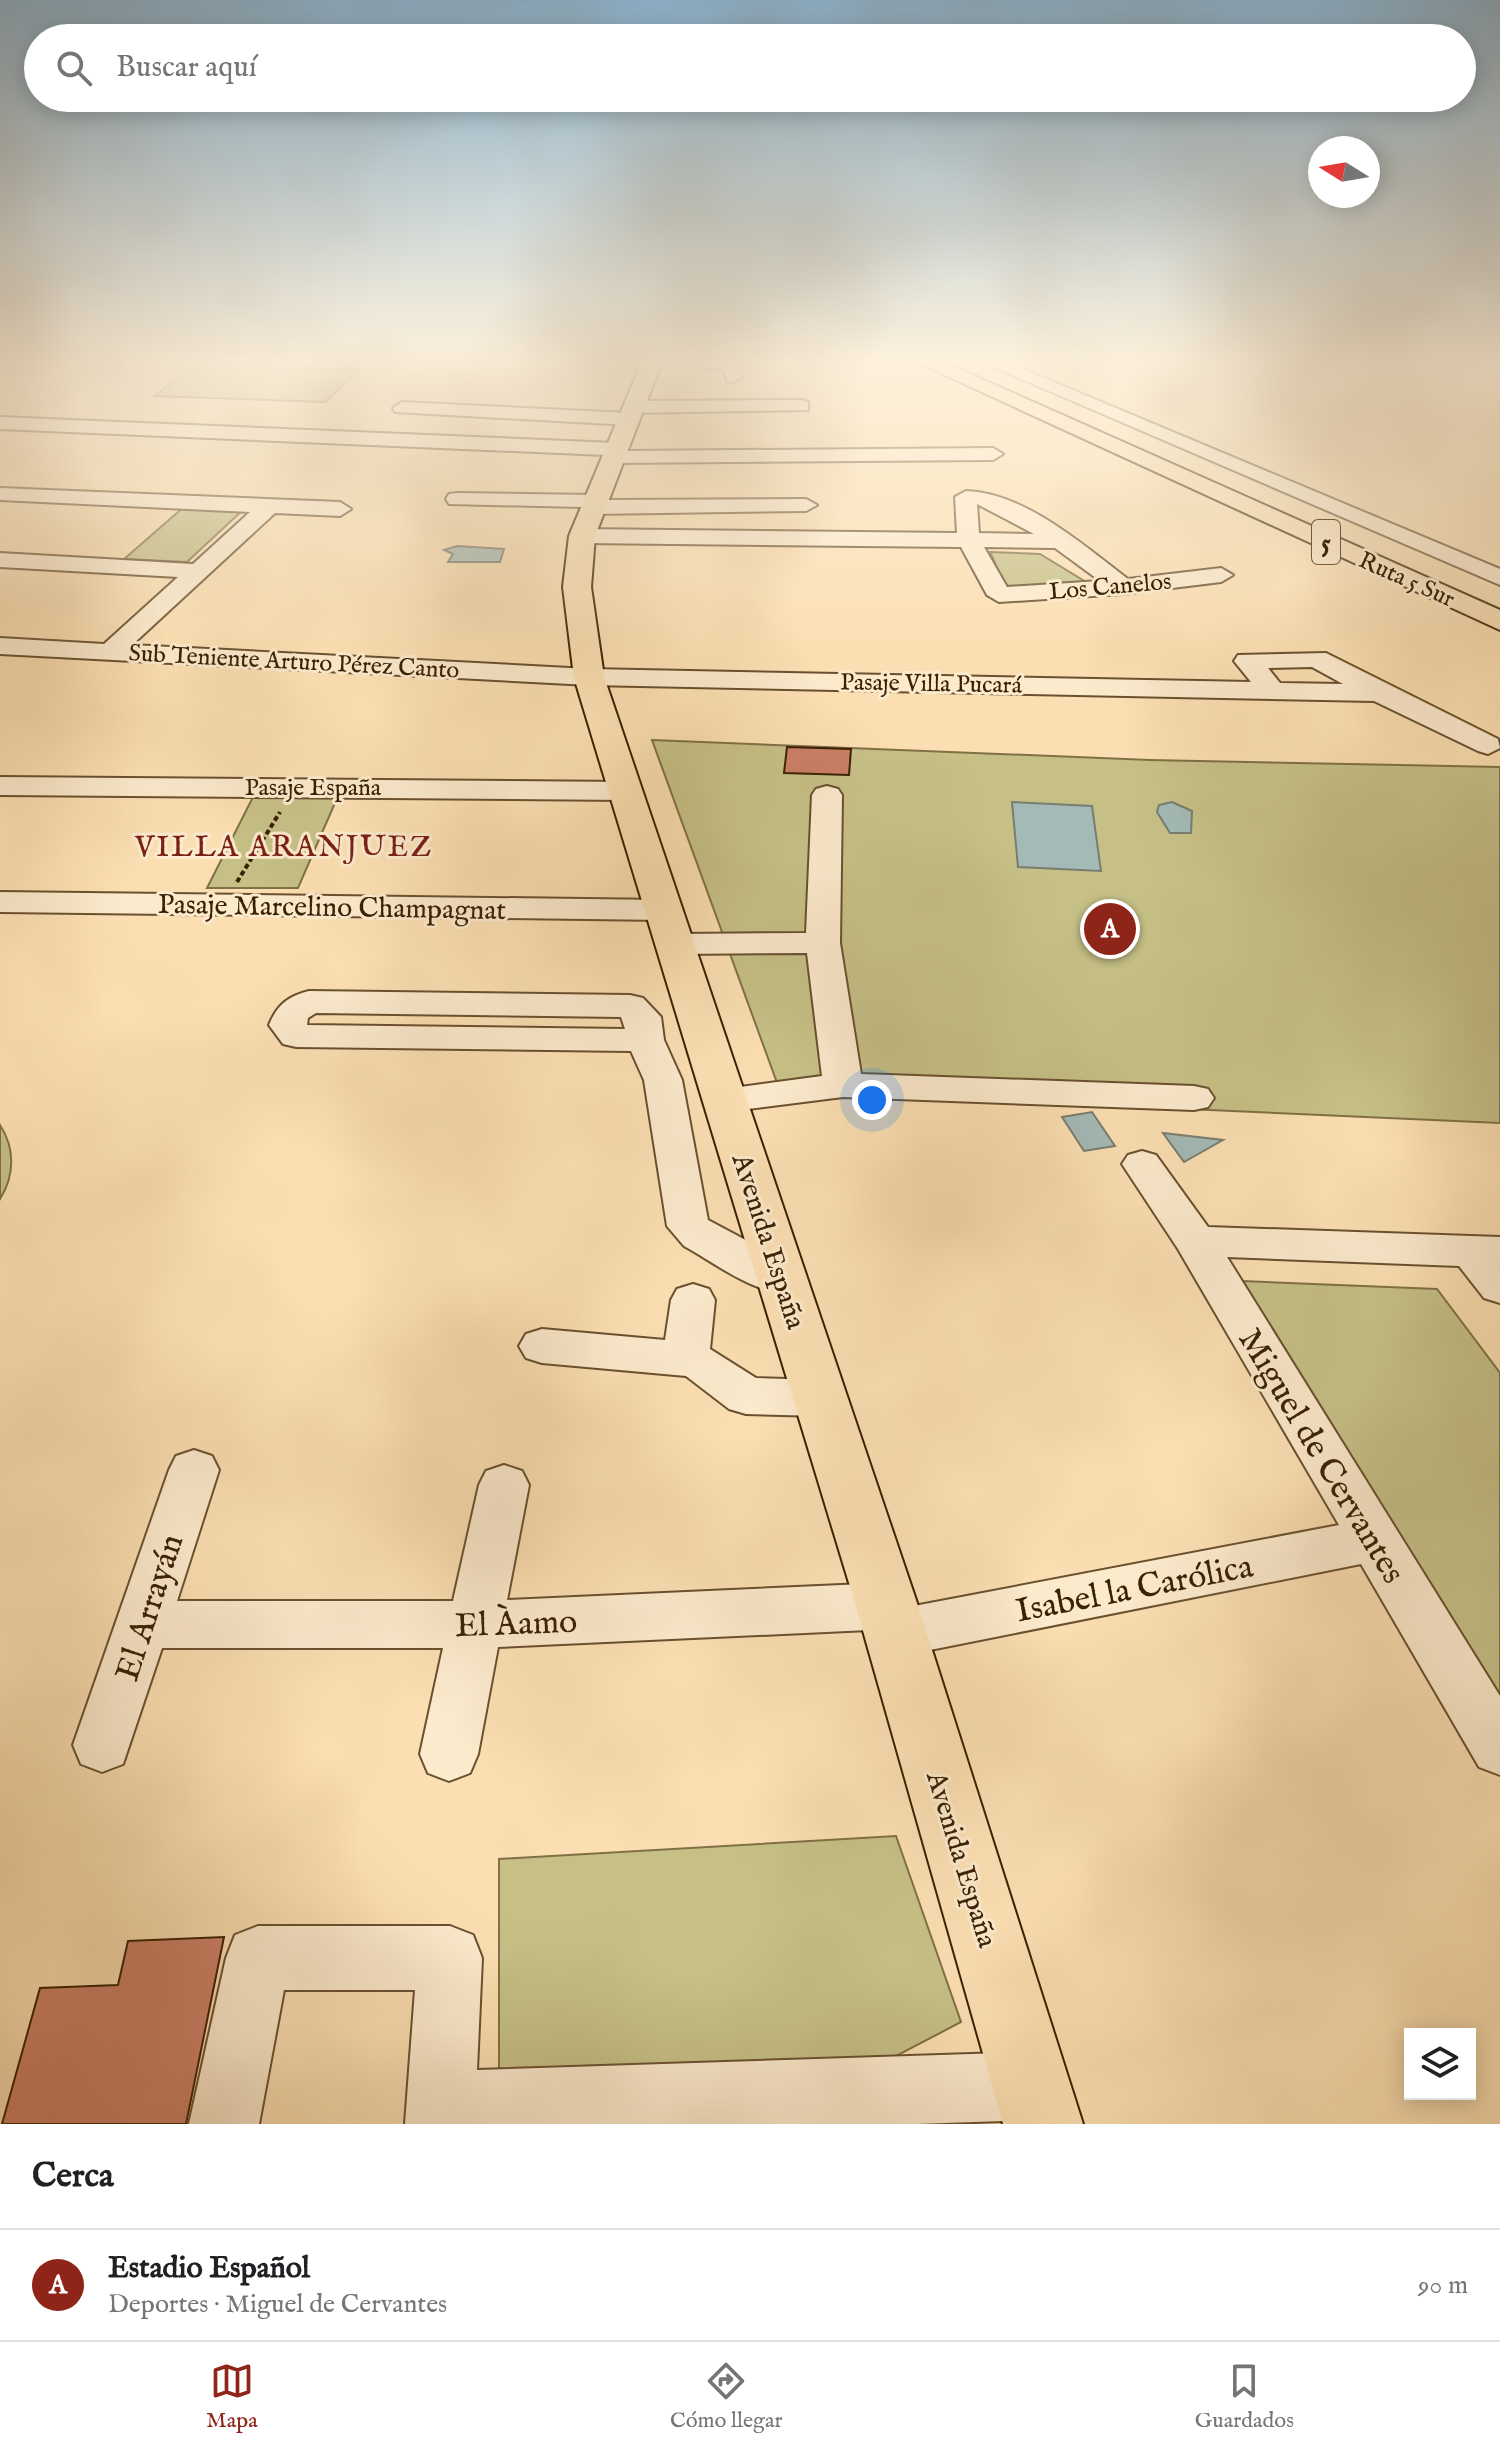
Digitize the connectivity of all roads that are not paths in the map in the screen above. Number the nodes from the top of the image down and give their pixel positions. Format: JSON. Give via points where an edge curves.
{"nodes":[{"id":1,"x":612,"y":458,"type":"edge"},
{"id":2,"x":1149,"y":458,"type":"edge"},
{"id":3,"x":1158,"y":458,"type":"edge"},
{"id":4,"x":1218,"y":458,"type":"edge"},
{"id":5,"x":0,"y":494,"type":"edge"},
{"id":6,"x":457,"y":499,"type":"dead end"},
{"id":7,"x":593,"y":504,"type":"junction"},
{"id":8,"x":806,"y":505,"type":"dead end"},
{"id":9,"x":269,"y":506,"type":"junction"},
{"id":10,"x":340,"y":509,"type":"dead end"},
{"id":11,"x":582,"y":536,"type":"junction"},
{"id":12,"x":968,"y":538,"type":"junction"},
{"id":13,"x":1062,"y":541,"type":"junction"},
{"id":14,"x":0,"y":560,"type":"edge"},
{"id":15,"x":199,"y":571,"type":"junction"},
{"id":16,"x":1221,"y":575,"type":"dead end"},
{"id":17,"x":1500,"y":578,"type":"edge"},
{"id":18,"x":1123,"y":587,"type":"junction"},
{"id":19,"x":1500,"y":605,"type":"edge"},
{"id":20,"x":1500,"y":621,"type":"edge"},
{"id":21,"x":1224,"y":645,"type":"dead end"},
{"id":22,"x":0,"y":646,"type":"edge"},
{"id":23,"x":110,"y":652,"type":"junction"},
{"id":24,"x":1247,"y":661,"type":"junction"},
{"id":25,"x":589,"y":677,"type":"junction"},
{"id":26,"x":1272,"y":690,"type":"junction"},
{"id":27,"x":1379,"y":693,"type":"junction"},
{"id":28,"x":1488,"y":745,"type":"dead end"},
{"id":29,"x":0,"y":786,"type":"edge"},
{"id":30,"x":626,"y":791,"type":"junction"},
{"id":31,"x":827,"y":795,"type":"dead end"},
{"id":32,"x":0,"y":902,"type":"edge"},
{"id":33,"x":669,"y":927,"type":"junction"},
{"id":34,"x":823,"y":943,"type":"junction"},
{"id":35,"x":645,"y":1040,"type":"junction"},
{"id":36,"x":843,"y":1085,"type":"junction"},
{"id":37,"x":1194,"y":1098,"type":"dead end"},
{"id":38,"x":725,"y":1100,"type":"junction"},
{"id":39,"x":1142,"y":1164,"type":"dead end"},
{"id":40,"x":1195,"y":1241,"type":"junction"},
{"id":41,"x":1486,"y":1252,"type":"edge"},
{"id":42,"x":782,"y":1279,"type":"junction"},
{"id":43,"x":1500,"y":1287,"type":"edge"},
{"id":44,"x":693,"y":1300,"type":"dead end"},
{"id":45,"x":542,"y":1346,"type":"dead end"},
{"id":46,"x":686,"y":1359,"type":"junction"},
{"id":47,"x":820,"y":1398,"type":"junction"},
{"id":48,"x":194,"y":1470,"type":"dead end"},
{"id":49,"x":504,"y":1485,"type":"dead end"},
{"id":50,"x":1373,"y":1540,"type":"junction"},
{"id":51,"x":891,"y":1620,"type":"junction"},
{"id":52,"x":144,"y":1624,"type":"junction"},
{"id":53,"x":473,"y":1625,"type":"junction"},
{"id":54,"x":102,"y":1745,"type":"dead end"},
{"id":55,"x":1500,"y":1748,"type":"edge"},
{"id":56,"x":449,"y":1754,"type":"dead end"},
{"id":57,"x":1037,"y":2105,"type":"edge"},
{"id":58,"x":440,"y":2115,"type":"edge"},
{"id":59,"x":224,"y":2124,"type":"edge"}],
"edges":[{"from":1,"to":7,"type":"main road","name":"Avenida España"},
{"from":2,"to":20,"type":"main road","name":"Ruta 5 Sur","number":"5"},
{"from":3,"to":19,"type":"main road","name":"Ruta 5 Sur","number":"5"},
{"from":4,"to":17,"type":"street"},
{"from":5,"to":9,"type":"street"},
{"from":6,"to":7,"type":"street"},
{"from":7,"to":8,"type":"street"},
{"from":7,"to":11,"type":"main road","name":"Avenida España"},
{"from":9,"to":10,"type":"street"},
{"from":9,"to":15,"type":"street"},
{"from":11,"to":12,"type":"street"},
{"from":11,"to":25,"type":"main road","name":"Avenida España","via":[[577,587]]},
{"from":12,"to":13,"type":"street"},
{"from":12,"to":13,"type":"street","via":[[970,495],[993,502]]},
{"from":12,"to":18,"type":"street","name":"Los Canelos","via":[[999,595]]},
{"from":13,"to":18,"type":"street"},
{"from":14,"to":15,"type":"street"},
{"from":15,"to":23,"type":"street"},
{"from":16,"to":18,"type":"street","name":"Los Canelos"},
{"from":21,"to":24,"type":"street"},
{"from":22,"to":23,"type":"street","name":"Sub Teniente Arturo Pérez Canto"},
{"from":23,"to":25,"type":"street","name":"Sub Teniente Arturo Pérez Canto"},
{"from":24,"to":26,"type":"street"},
{"from":24,"to":27,"type":"street","name":"Pasaje Villa Pucará","via":[[1317,659]]},
{"from":25,"to":26,"type":"street","name":"Pasaje Villa Pucará"},
{"from":25,"to":30,"type":"main road","name":"Avenida España"},
{"from":26,"to":27,"type":"street","name":"Pasaje Villa Pucará"},
{"from":27,"to":28,"type":"street","name":"Pasaje Villa Pucará"},
{"from":29,"to":30,"type":"street","name":"Pasaje España"},
{"from":30,"to":33,"type":"main road","name":"Avenida España"},
{"from":31,"to":34,"type":"street"},
{"from":32,"to":33,"type":"street","name":"Pasaje Marcelino Champagnat","via":[[225,905]]},
{"from":33,"to":34,"type":"street","name":"Pasaje Marcelino Champagnat"},
{"from":33,"to":38,"type":"main road","name":"Avenida España"},
{"from":34,"to":36,"type":"street"},
{"from":35,"to":35,"type":"street","via":[[643,1017],[621,1005],[309,1002],[292,1012],[287,1025],[296,1036]]},
{"from":35,"to":42,"type":"street","via":[[663,1080],[688,1226]]},
{"from":36,"to":37,"type":"street"},
{"from":36,"to":38,"type":"street"},
{"from":38,"to":42,"type":"main road","name":"Avenida España"},
{"from":39,"to":40,"type":"street","name":"Miguel de Cervantes"},
{"from":40,"to":41,"type":"street"},
{"from":40,"to":50,"type":"street","name":"Miguel de Cervantes"},
{"from":41,"to":43,"type":"street"},
{"from":42,"to":47,"type":"main road","name":"Avenida España"},
{"from":44,"to":46,"type":"street"},
{"from":45,"to":46,"type":"street"},
{"from":46,"to":47,"type":"street","via":[[701,1363],[746,1396]]},
{"from":47,"to":51,"type":"main road","name":"Avenida España"},
{"from":48,"to":52,"type":"street","name":"El Arrayán"},
{"from":49,"to":53,"type":"street"},
{"from":50,"to":51,"type":"street","name":"Isabel la Carólica"},
{"from":50,"to":55,"type":"street","name":"Miguel de Cervantes"},
{"from":51,"to":53,"type":"street","name":"El Àamo"},
{"from":51,"to":57,"type":"main road","name":"Avenida España"},
{"from":52,"to":53,"type":"street","name":"El Àamo"},
{"from":52,"to":54,"type":"street","name":"El Arrayán"},
{"from":53,"to":56,"type":"street"},
{"from":57,"to":58,"type":"street"},
{"from":58,"to":59,"type":"street","via":[[450,1958],[258,1958]]}]}
